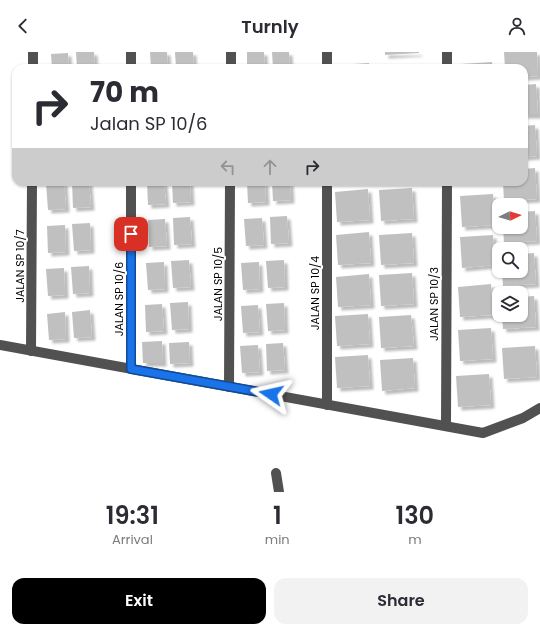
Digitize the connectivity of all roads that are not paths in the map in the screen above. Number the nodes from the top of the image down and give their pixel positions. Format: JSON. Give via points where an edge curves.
{"nodes":[{"id":1,"x":33,"y":52,"type":"edge"},
{"id":2,"x":131,"y":52,"type":"edge"},
{"id":3,"x":231,"y":52,"type":"edge"},
{"id":4,"x":326,"y":52,"type":"edge"},
{"id":5,"x":447,"y":52,"type":"edge"},
{"id":6,"x":33,"y":64,"type":"edge"},
{"id":7,"x":131,"y":64,"type":"edge"},
{"id":8,"x":231,"y":64,"type":"edge"},
{"id":9,"x":327,"y":64,"type":"edge"},
{"id":10,"x":447,"y":64,"type":"edge"},
{"id":11,"x":32,"y":186,"type":"edge"},
{"id":12,"x":131,"y":186,"type":"edge"},
{"id":13,"x":230,"y":186,"type":"edge"},
{"id":14,"x":327,"y":186,"type":"edge"},
{"id":15,"x":447,"y":186,"type":"edge"},
{"id":16,"x":0,"y":345,"type":"edge"},
{"id":17,"x":31,"y":351,"type":"junction"},
{"id":18,"x":131,"y":369,"type":"junction"},
{"id":19,"x":229,"y":387,"type":"junction"},
{"id":20,"x":327,"y":405,"type":"junction"},
{"id":21,"x":540,"y":408,"type":"edge"},
{"id":22,"x":446,"y":426,"type":"junction"},
{"id":23,"x":276,"y":473,"type":"dead end"},
{"id":24,"x":279,"y":492,"type":"edge"}],
"edges":[{"from":1,"to":6,"type":"street"},
{"from":2,"to":7,"type":"street"},
{"from":3,"to":8,"type":"street"},
{"from":4,"to":9,"type":"street"},
{"from":5,"to":10,"type":"street"},
{"from":11,"to":17,"type":"street","name":"JALAN SP 10/7"},
{"from":12,"to":18,"type":"street","name":"JALAN SP 10/6"},
{"from":13,"to":19,"type":"street","name":"JALAN SP 10/5"},
{"from":14,"to":20,"type":"street","name":"JALAN SP 10/4"},
{"from":15,"to":22,"type":"street","name":"JALAN SP 10/3"},
{"from":16,"to":17,"type":"street"},
{"from":17,"to":18,"type":"street"},
{"from":18,"to":19,"type":"street"},
{"from":19,"to":20,"type":"street"},
{"from":20,"to":22,"type":"street"},
{"from":21,"to":22,"type":"street","via":[[523,418],[483,433]]},
{"from":23,"to":24,"type":"street"}]}
